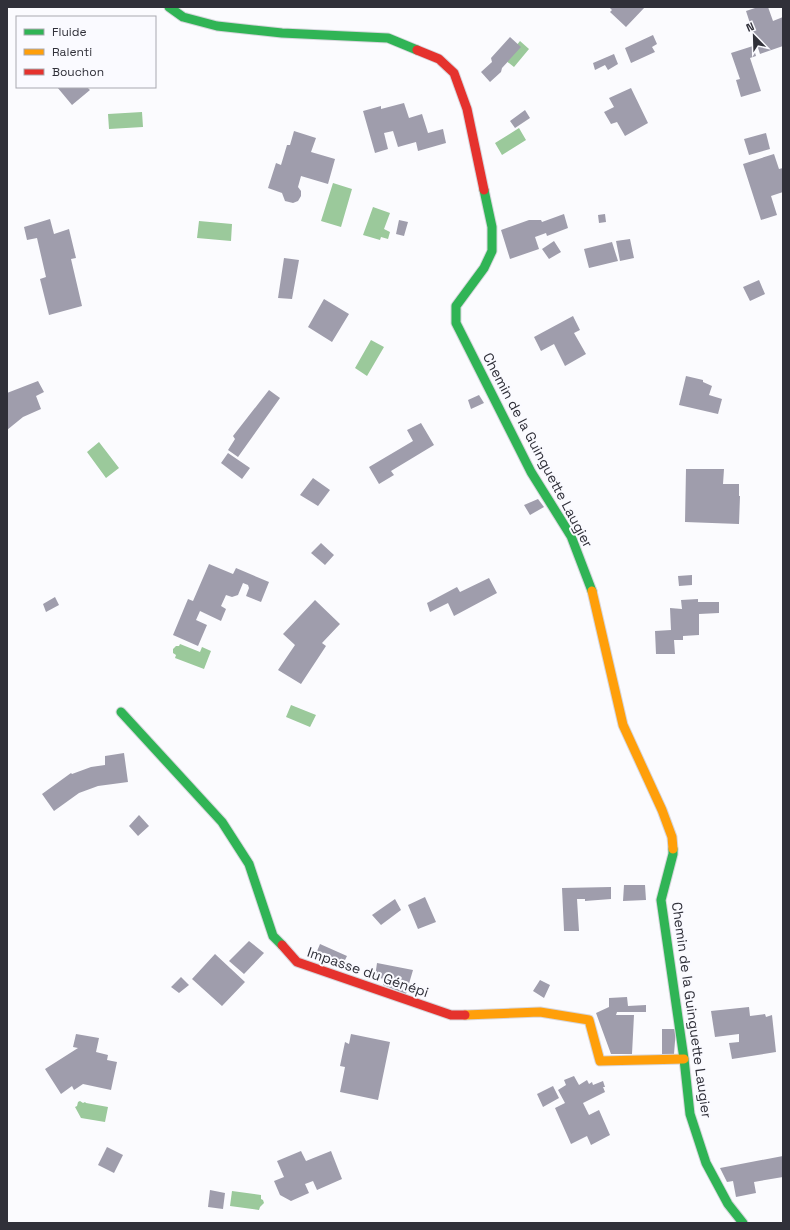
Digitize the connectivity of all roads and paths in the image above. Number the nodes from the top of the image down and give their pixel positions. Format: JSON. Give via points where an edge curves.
{"nodes":[{"id":1,"x":169,"y":7,"type":"edge"},
{"id":2,"x":121,"y":712,"type":"dead end"},
{"id":3,"x":684,"y":1059,"type":"junction"},
{"id":4,"x":743,"y":1223,"type":"edge"}],
"edges":[{"from":1,"to":3,"type":"street","name":"Chemin de la Guinguette Laugier","via":[[183,17],[217,26],[282,33],[388,38],[439,59],[454,73],[468,117],[492,227],[492,252],[484,268],[456,306],[456,323],[531,472],[571,536],[591,587],[623,725],[672,837],[673,854],[661,900]]},
{"from":2,"to":3,"type":"street","name":"Impasse du Génépi","via":[[222,822],[249,864],[273,936],[297,962],[451,1015],[540,1012],[589,1020],[600,1061]]},
{"from":3,"to":4,"type":"street","name":"Chemin de la Guinguette Laugier","via":[[690,1114],[706,1162],[728,1204]]}]}
